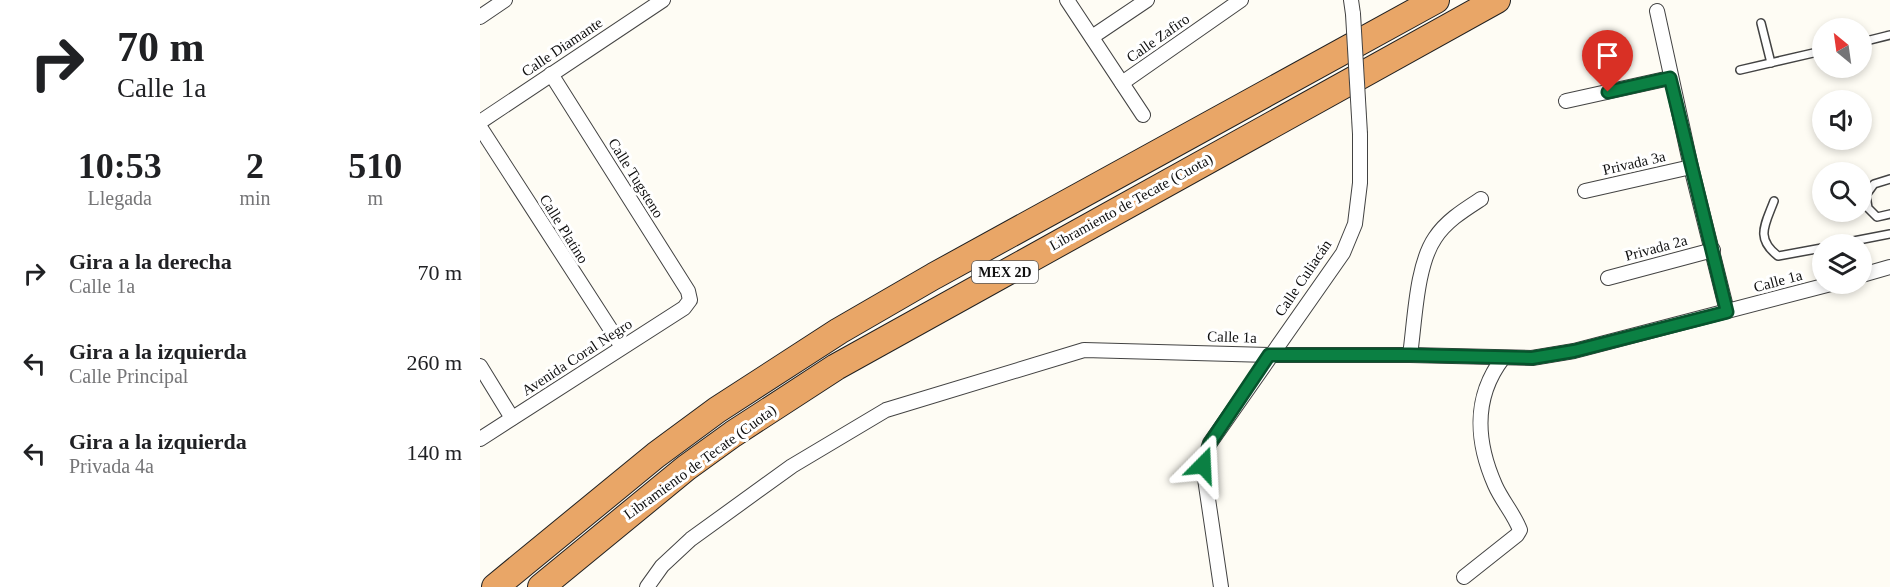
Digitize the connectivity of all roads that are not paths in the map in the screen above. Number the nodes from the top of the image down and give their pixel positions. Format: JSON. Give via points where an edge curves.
{"nodes":[{"id":1,"x":505,"y":0,"type":"edge"},
{"id":2,"x":663,"y":0,"type":"edge"},
{"id":3,"x":1067,"y":0,"type":"edge"},
{"id":4,"x":1147,"y":0,"type":"edge"},
{"id":5,"x":1241,"y":0,"type":"edge"},
{"id":6,"x":1351,"y":0,"type":"edge"},
{"id":7,"x":1436,"y":0,"type":"edge"},
{"id":8,"x":1497,"y":0,"type":"edge"},
{"id":9,"x":1657,"y":11,"type":"dead end"},
{"id":10,"x":480,"y":17,"type":"edge"},
{"id":11,"x":1761,"y":23,"type":"dead end"},
{"id":12,"x":1890,"y":35,"type":"edge"},
{"id":13,"x":1092,"y":37,"type":"junction"},
{"id":14,"x":1872,"y":40,"type":"edge"},
{"id":15,"x":1812,"y":53,"type":"edge"},
{"id":16,"x":1772,"y":63,"type":"junction"},
{"id":17,"x":1740,"y":70,"type":"dead end"},
{"id":18,"x":551,"y":74,"type":"junction"},
{"id":19,"x":1670,"y":78,"type":"junction"},
{"id":20,"x":1122,"y":83,"type":"junction"},
{"id":21,"x":1566,"y":101,"type":"dead end"},
{"id":22,"x":1143,"y":115,"type":"dead end"},
{"id":23,"x":480,"y":122,"type":"edge"},
{"id":24,"x":480,"y":127,"type":"edge"},
{"id":25,"x":1691,"y":167,"type":"junction"},
{"id":26,"x":1890,"y":178,"type":"edge"},
{"id":27,"x":1585,"y":191,"type":"dead end"},
{"id":28,"x":1480,"y":200,"type":"dead end"},
{"id":29,"x":1774,"y":201,"type":"dead end"},
{"id":30,"x":1890,"y":214,"type":"edge"},
{"id":31,"x":1890,"y":234,"type":"edge"},
{"id":32,"x":1872,"y":237,"type":"edge"},
{"id":33,"x":1713,"y":250,"type":"junction"},
{"id":34,"x":1812,"y":250,"type":"edge"},
{"id":35,"x":1890,"y":267,"type":"edge"},
{"id":36,"x":1872,"y":272,"type":"edge"},
{"id":37,"x":1608,"y":278,"type":"dead end"},
{"id":38,"x":1812,"y":289,"type":"edge"},
{"id":39,"x":690,"y":300,"type":"joint"},
{"id":40,"x":1727,"y":312,"type":"junction"},
{"id":41,"x":622,"y":347,"type":"junction"},
{"id":42,"x":1269,"y":355,"type":"junction"},
{"id":43,"x":1410,"y":355,"type":"junction"},
{"id":44,"x":1503,"y":358,"type":"junction"},
{"id":45,"x":480,"y":366,"type":"edge"},
{"id":46,"x":512,"y":418,"type":"junction"},
{"id":47,"x":480,"y":439,"type":"edge"},
{"id":48,"x":1464,"y":577,"type":"dead end"},
{"id":49,"x":495,"y":587,"type":"edge"},
{"id":50,"x":541,"y":587,"type":"edge"},
{"id":51,"x":646,"y":587,"type":"edge"},
{"id":52,"x":1221,"y":587,"type":"edge"}],
"edges":[{"from":1,"to":10,"type":"street"},
{"from":2,"to":18,"type":"street","name":"Calle Diamante"},
{"from":3,"to":13,"type":"street"},
{"from":4,"to":13,"type":"street"},
{"from":5,"to":20,"type":"street","name":"Calle Zafiro"},
{"from":6,"to":42,"type":"street","name":"Calle Culiacán","bridge":true,"via":[[1360,134],[1355,224],[1336,265]]},
{"from":7,"to":49,"type":"highway","name":"Libramiento de Tecate (Cuota)","number":"MEX 2D","via":[[839,331],[673,442]]},
{"from":8,"to":50,"type":"highway","name":"Libramiento de Tecate (Cuota)","number":"MEX 2D","via":[[836,367],[686,468]]},
{"from":9,"to":19,"type":"street"},
{"from":11,"to":16,"type":"lane"},
{"from":12,"to":14,"type":"lane"},
{"from":13,"to":20,"type":"street"},
{"from":15,"to":16,"type":"lane"},
{"from":16,"to":17,"type":"lane"},
{"from":18,"to":23,"type":"street","name":"Calle Diamante"},
{"from":18,"to":39,"type":"street","name":"Calle Tugsteno","via":[[688,291]]},
{"from":19,"to":21,"type":"street"},
{"from":19,"to":25,"type":"street"},
{"from":20,"to":22,"type":"street"},
{"from":24,"to":41,"type":"street","name":"Calle Platino"},
{"from":25,"to":27,"type":"street","name":"Privada 3a"},
{"from":25,"to":33,"type":"street"},
{"from":26,"to":30,"type":"lane","via":[[1874,184],[1866,195],[1868,208],[1877,217]]},
{"from":28,"to":43,"type":"street","via":[[1443,229],[1424,261]]},
{"from":29,"to":34,"type":"lane","via":[[1762,231],[1768,248],[1778,256]]},
{"from":31,"to":32,"type":"lane"},
{"from":33,"to":37,"type":"street","name":"Privada 2a"},
{"from":33,"to":40,"type":"street"},
{"from":35,"to":36,"type":"street"},
{"from":38,"to":40,"type":"street","name":"Calle 1a"},
{"from":39,"to":41,"type":"street","name":"Avenida Coral Negro","via":[[684,308]]},
{"from":40,"to":44,"type":"street","name":"Calle 1a","via":[[1574,351]]},
{"from":41,"to":46,"type":"street","name":"Avenida Coral Negro"},
{"from":42,"to":43,"type":"street","name":"Calle 1a"},
{"from":42,"to":51,"type":"street","name":"Calle 1a","via":[[1084,350],[886,410],[792,466],[691,539]]},
{"from":42,"to":52,"type":"street","name":"Calle Culiacán","via":[[1210,443],[1203,465]]},
{"from":43,"to":44,"type":"street","name":"Calle 1a"},
{"from":44,"to":48,"type":"street","via":[[1486,384],[1480,437],[1496,487],[1520,530]]},
{"from":45,"to":46,"type":"street"},
{"from":46,"to":47,"type":"street","name":"Avenida Coral Negro"}]}
